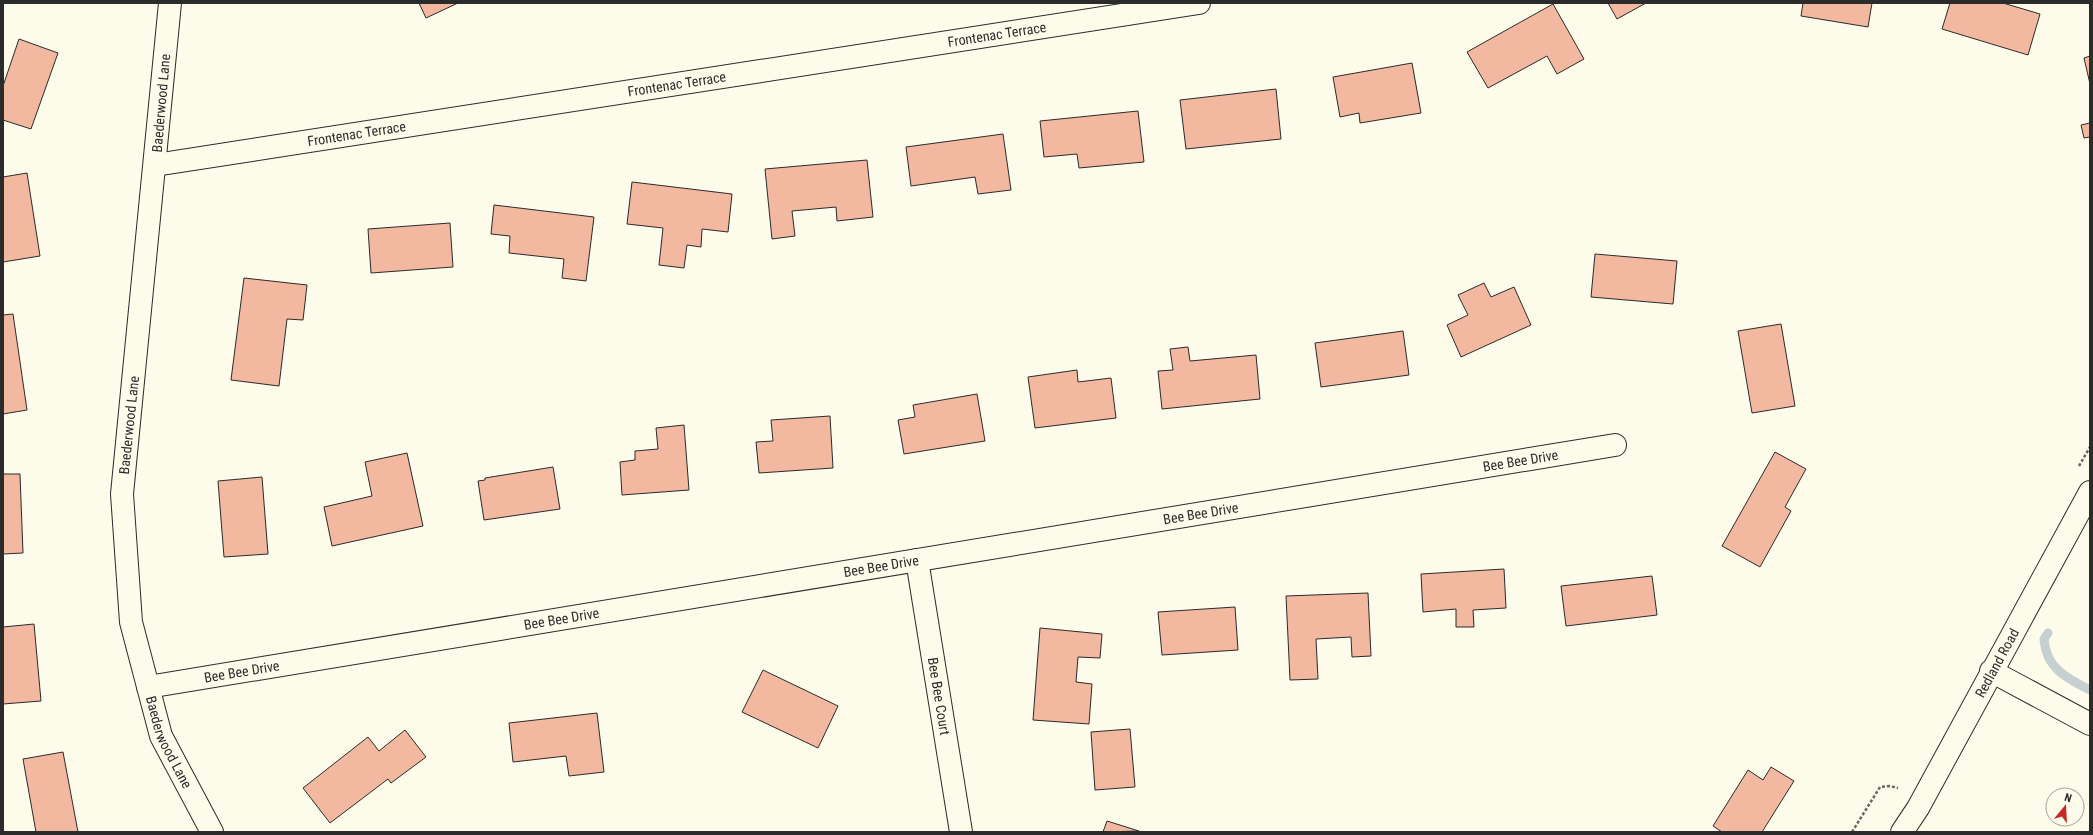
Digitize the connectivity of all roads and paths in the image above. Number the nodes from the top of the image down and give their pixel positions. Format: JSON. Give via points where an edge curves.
{"nodes":[{"id":1,"x":170,"y":3,"type":"edge"},
{"id":2,"x":1199,"y":3,"type":"edge"},
{"id":3,"x":156,"y":165,"type":"junction"},
{"id":4,"x":1615,"y":445,"type":"dead end"},
{"id":5,"x":2090,"y":492,"type":"edge"},
{"id":6,"x":917,"y":560,"type":"junction"},
{"id":7,"x":1991,"y":671,"type":"junction"},
{"id":8,"x":148,"y":687,"type":"junction"},
{"id":9,"x":2090,"y":724,"type":"edge"},
{"id":10,"x":212,"y":832,"type":"edge"},
{"id":11,"x":961,"y":832,"type":"edge"},
{"id":12,"x":1902,"y":832,"type":"edge"}],
"edges":[{"from":1,"to":3,"type":"street","name":"Baederwood Lane"},
{"from":2,"to":3,"type":"street","name":"Frontenac Terrace"},
{"from":3,"to":8,"type":"street","name":"Baederwood Lane","via":[[122,494],[131,622]]},
{"from":4,"to":6,"type":"street","name":"Bee Bee Drive"},
{"from":5,"to":7,"type":"street","name":"Redland Road"},
{"from":6,"to":8,"type":"street","name":"Bee Bee Drive"},
{"from":6,"to":11,"type":"street","name":"Bee Bee Court"},
{"from":7,"to":9,"type":"street"},
{"from":7,"to":12,"type":"street","name":"Redland Road","via":[[1918,808]]},
{"from":8,"to":10,"type":"street","name":"Baederwood Lane","via":[[161,736]]}]}
